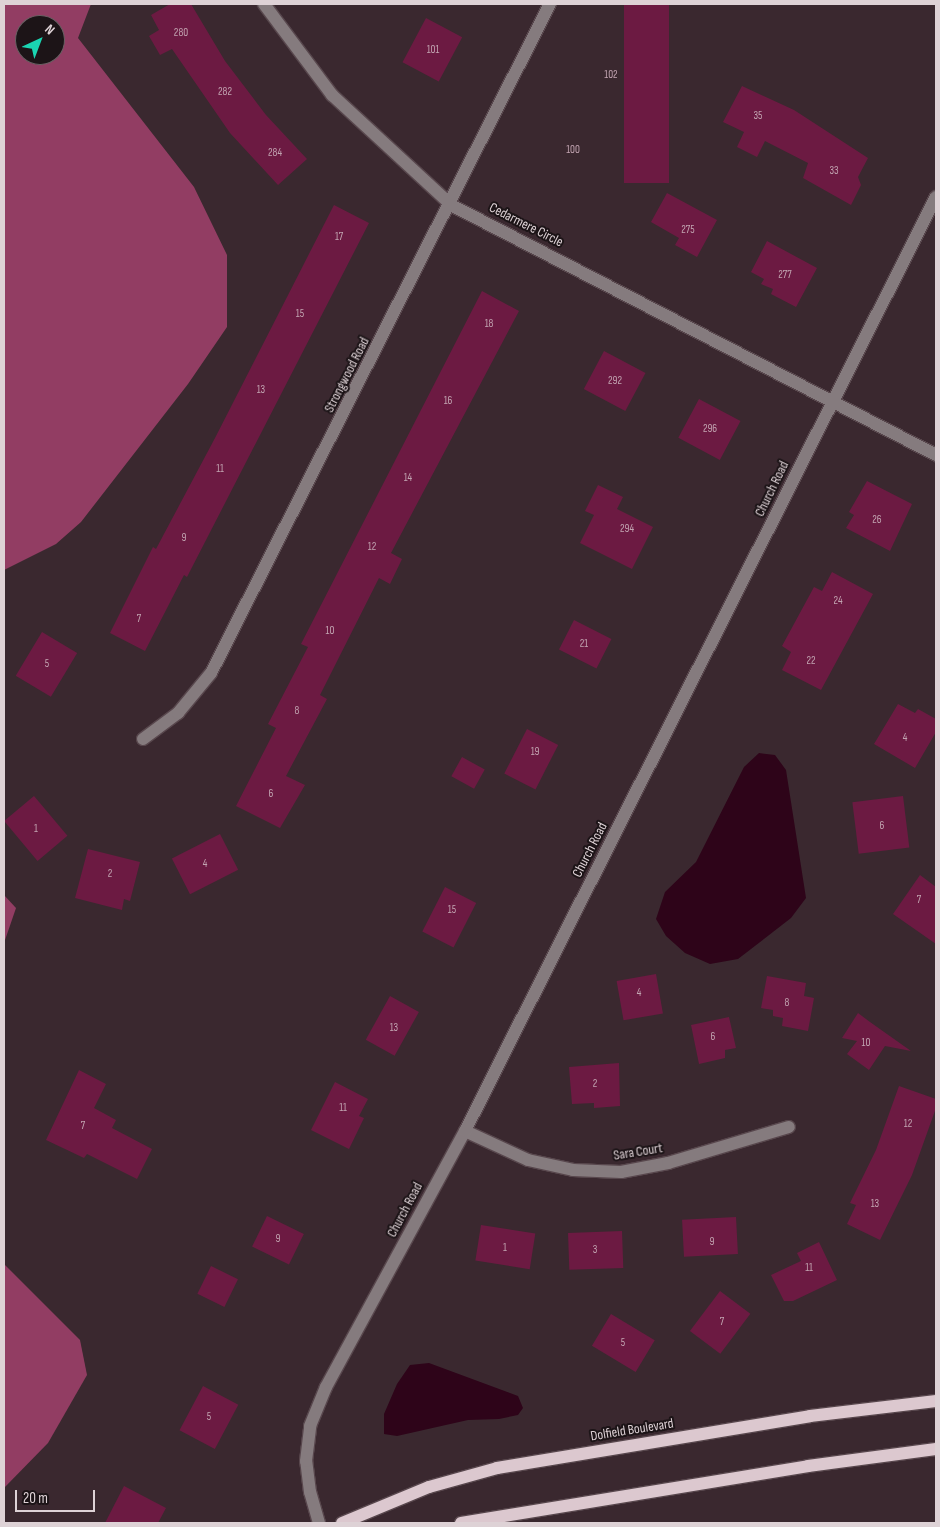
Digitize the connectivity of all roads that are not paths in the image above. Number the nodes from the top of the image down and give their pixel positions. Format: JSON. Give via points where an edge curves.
{"nodes":[{"id":1,"x":264,"y":4,"type":"edge"},
{"id":2,"x":550,"y":4,"type":"edge"},
{"id":3,"x":936,"y":197,"type":"edge"},
{"id":4,"x":451,"y":205,"type":"junction"},
{"id":5,"x":832,"y":400,"type":"junction"},
{"id":6,"x":936,"y":455,"type":"edge"},
{"id":7,"x":143,"y":739,"type":"dead end"},
{"id":8,"x":789,"y":1128,"type":"dead end"},
{"id":9,"x":465,"y":1131,"type":"junction"},
{"id":10,"x":936,"y":1402,"type":"edge"},
{"id":11,"x":936,"y":1448,"type":"edge"},
{"id":12,"x":319,"y":1523,"type":"edge"},
{"id":13,"x":342,"y":1523,"type":"edge"},
{"id":14,"x":461,"y":1523,"type":"edge"}],
"edges":[{"from":1,"to":4,"type":"street","name":"Cedarmere Circle","via":[[332,95]]},
{"from":2,"to":4,"type":"street","name":"Strongwood Road"},
{"from":3,"to":5,"type":"street","name":"Church Road"},
{"from":4,"to":5,"type":"street","name":"Cedarmere Circle"},
{"from":4,"to":7,"type":"street","name":"Strongwood Road","via":[[211,673],[178,713]]},
{"from":5,"to":6,"type":"street","name":"Cedarmere Circle"},
{"from":5,"to":9,"type":"street","name":"Church Road","via":[[741,588]]},
{"from":8,"to":9,"type":"street","name":"Sara Court","via":[[668,1163],[621,1172],[573,1170],[528,1160]]},
{"from":9,"to":12,"type":"street","name":"Church Road","via":[[326,1387],[310,1426],[306,1461]]},
{"from":10,"to":13,"type":"main road","name":"Dolfield Boulevard","via":[[810,1416],[496,1468],[429,1487]]},
{"from":11,"to":14,"type":"main road"}]}
